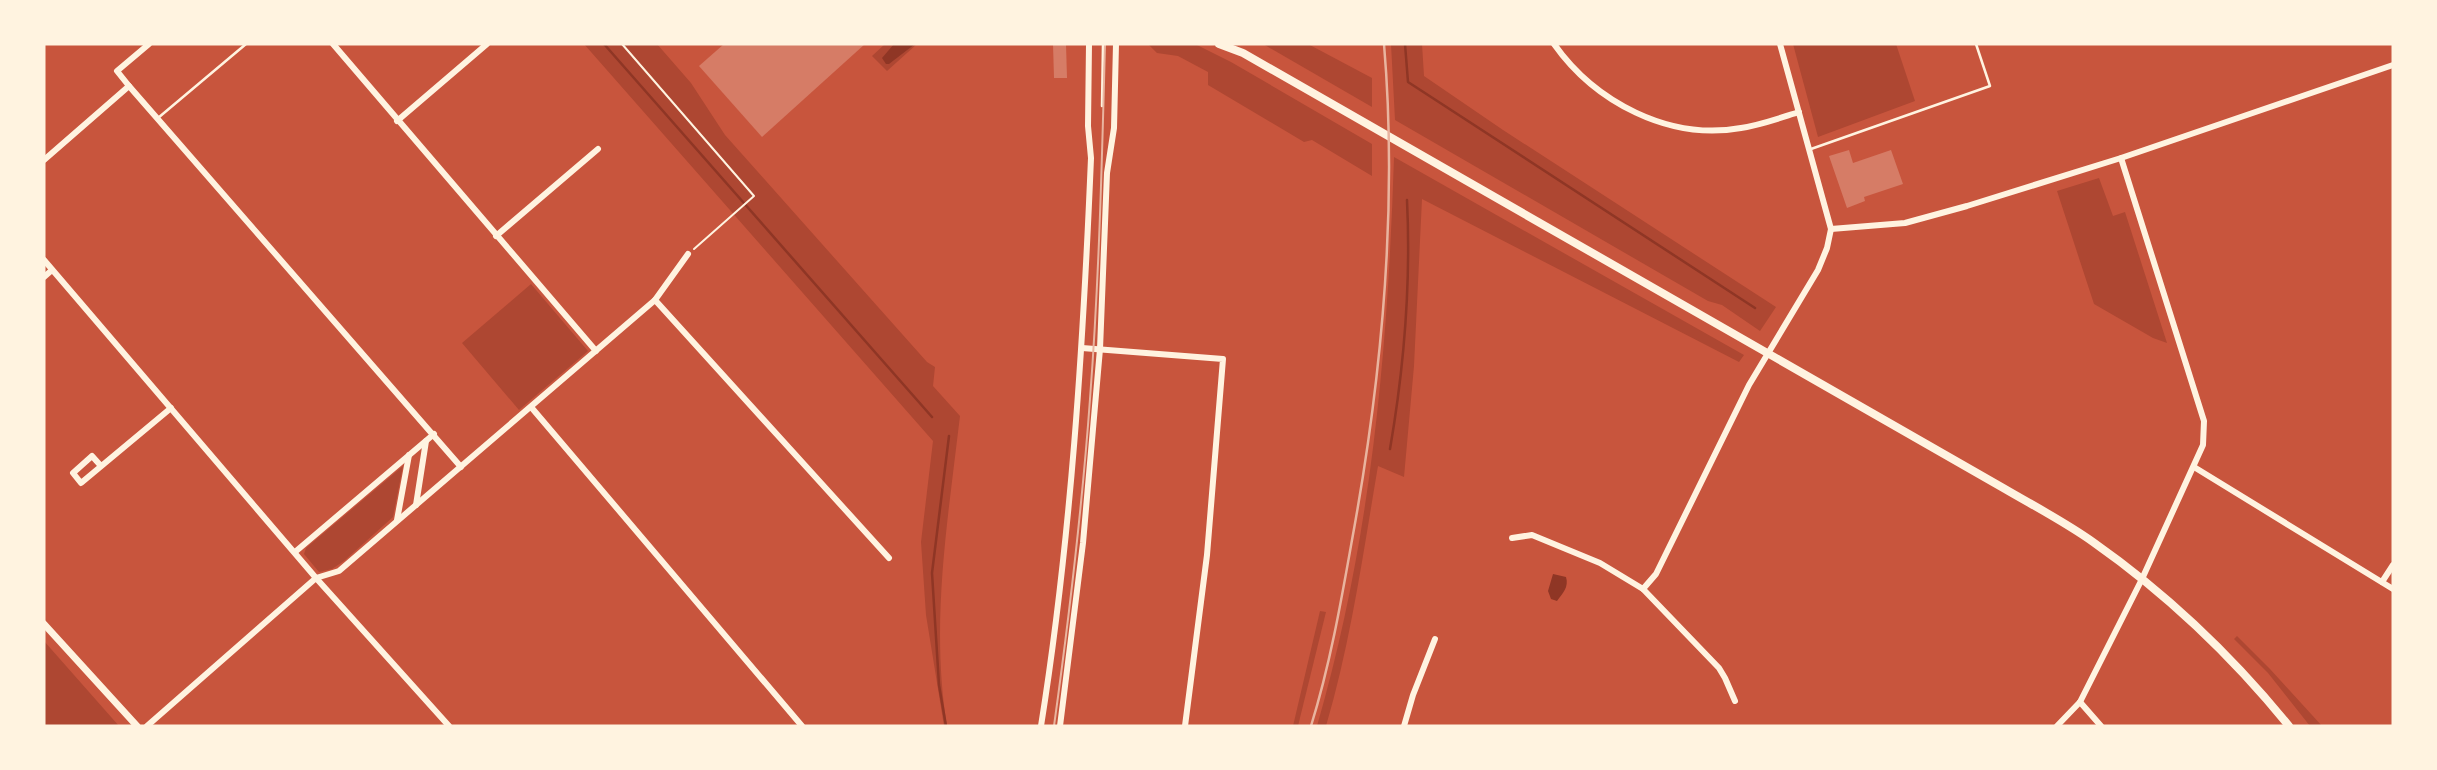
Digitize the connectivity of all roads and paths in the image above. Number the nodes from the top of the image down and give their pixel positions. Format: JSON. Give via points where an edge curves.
{"nodes":[{"id":1,"x":149,"y":44,"type":"edge"},
{"id":2,"x":246,"y":44,"type":"edge"},
{"id":3,"x":332,"y":44,"type":"edge"},
{"id":4,"x":487,"y":44,"type":"edge"},
{"id":5,"x":622,"y":44,"type":"edge"},
{"id":6,"x":1088,"y":44,"type":"edge"},
{"id":7,"x":1103,"y":44,"type":"edge"},
{"id":8,"x":1116,"y":44,"type":"edge"},
{"id":9,"x":1219,"y":44,"type":"edge"},
{"id":10,"x":1233,"y":44,"type":"edge"},
{"id":11,"x":1554,"y":44,"type":"edge"},
{"id":12,"x":1780,"y":44,"type":"edge"},
{"id":13,"x":1976,"y":44,"type":"edge"},
{"id":14,"x":1243,"y":53,"type":"junction"},
{"id":15,"x":2393,"y":65,"type":"edge"},
{"id":16,"x":130,"y":86,"type":"junction"},
{"id":17,"x":1101,"y":106,"type":"dead end"},
{"id":18,"x":1799,"y":112,"type":"junction"},
{"id":19,"x":158,"y":118,"type":"junction"},
{"id":20,"x":397,"y":121,"type":"junction"},
{"id":21,"x":598,"y":149,"type":"dead end"},
{"id":22,"x":1810,"y":149,"type":"junction"},
{"id":23,"x":2121,"y":158,"type":"junction"},
{"id":24,"x":44,"y":160,"type":"edge"},
{"id":25,"x":1831,"y":229,"type":"junction"},
{"id":26,"x":496,"y":236,"type":"junction"},
{"id":27,"x":688,"y":254,"type":"joint"},
{"id":28,"x":44,"y":260,"type":"edge"},
{"id":29,"x":52,"y":270,"type":"junction"},
{"id":30,"x":44,"y":277,"type":"edge"},
{"id":31,"x":655,"y":300,"type":"junction"},
{"id":32,"x":1082,"y":348,"type":"junction"},
{"id":33,"x":1100,"y":349,"type":"junction"},
{"id":34,"x":596,"y":351,"type":"junction"},
{"id":35,"x":1768,"y":352,"type":"junction"},
{"id":36,"x":531,"y":407,"type":"junction"},
{"id":37,"x":171,"y":408,"type":"junction"},
{"id":38,"x":434,"y":434,"type":"junction"},
{"id":39,"x":426,"y":441,"type":"junction"},
{"id":40,"x":409,"y":455,"type":"junction"},
{"id":41,"x":101,"y":466,"type":"junction"},
{"id":42,"x":461,"y":467,"type":"junction"},
{"id":43,"x":2194,"y":467,"type":"junction"},
{"id":44,"x":416,"y":505,"type":"junction"},
{"id":45,"x":397,"y":520,"type":"junction"},
{"id":46,"x":1512,"y":538,"type":"dead end"},
{"id":47,"x":295,"y":552,"type":"junction"},
{"id":48,"x":889,"y":558,"type":"dead end"},
{"id":49,"x":2393,"y":565,"type":"edge"},
{"id":50,"x":316,"y":578,"type":"junction"},
{"id":51,"x":2142,"y":579,"type":"junction"},
{"id":52,"x":2382,"y":582,"type":"junction"},
{"id":53,"x":1643,"y":589,"type":"junction"},
{"id":54,"x":2393,"y":589,"type":"edge"},
{"id":55,"x":44,"y":624,"type":"edge"},
{"id":56,"x":1435,"y":639,"type":"dead end"},
{"id":57,"x":1735,"y":701,"type":"dead end"},
{"id":58,"x":2080,"y":702,"type":"junction"},
{"id":59,"x":138,"y":726,"type":"edge"},
{"id":60,"x":147,"y":726,"type":"edge"},
{"id":61,"x":449,"y":726,"type":"edge"},
{"id":62,"x":802,"y":726,"type":"edge"},
{"id":63,"x":1041,"y":726,"type":"edge"},
{"id":64,"x":1060,"y":726,"type":"edge"},
{"id":65,"x":1185,"y":726,"type":"edge"},
{"id":66,"x":1404,"y":726,"type":"edge"},
{"id":67,"x":2056,"y":726,"type":"edge"},
{"id":68,"x":2101,"y":726,"type":"edge"},
{"id":69,"x":2289,"y":726,"type":"edge"}],
"edges":[{"from":1,"to":16,"type":"street","via":[[117,71]]},
{"from":2,"to":19,"type":"lane"},
{"from":3,"to":20,"type":"street"},
{"from":4,"to":20,"type":"street"},
{"from":5,"to":27,"type":"path","via":[[754,196]]},
{"from":6,"to":32,"type":"street","via":[[1091,158]]},
{"from":7,"to":17,"type":"lane"},
{"from":8,"to":33,"type":"street"},
{"from":9,"to":14,"type":"main road"},
{"from":10,"to":14,"type":"main road"},
{"from":11,"to":18,"type":"street","via":[[1581,76],[1615,102],[1653,121],[1711,131]]},
{"from":12,"to":18,"type":"street"},
{"from":13,"to":22,"type":"lane","via":[[1990,86]]},
{"from":14,"to":35,"type":"main road"},
{"from":15,"to":23,"type":"street"},
{"from":16,"to":19,"type":"street"},
{"from":16,"to":24,"type":"street"},
{"from":18,"to":22,"type":"street"},
{"from":19,"to":38,"type":"street"},
{"from":20,"to":26,"type":"street"},
{"from":21,"to":26,"type":"street"},
{"from":22,"to":25,"type":"street"},
{"from":23,"to":25,"type":"street","via":[[1905,222]]},
{"from":23,"to":43,"type":"street","via":[[2204,421],[2203,445]]},
{"from":25,"to":35,"type":"street","via":[[1818,270]]},
{"from":26,"to":34,"type":"street"},
{"from":27,"to":31,"type":"street"},
{"from":28,"to":29,"type":"street"},
{"from":29,"to":30,"type":"street"},
{"from":29,"to":37,"type":"street"},
{"from":31,"to":34,"type":"street"},
{"from":31,"to":48,"type":"street"},
{"from":32,"to":33,"type":"street"},
{"from":32,"to":63,"type":"street","via":[[1067,537]]},
{"from":33,"to":64,"type":"street","via":[[1083,543]]},
{"from":33,"to":65,"type":"street","via":[[1223,359],[1207,555]]},
{"from":34,"to":36,"type":"street"},
{"from":35,"to":51,"type":"main road","via":[[2043,511]]},
{"from":35,"to":53,"type":"street","via":[[1656,574]]},
{"from":36,"to":42,"type":"street"},
{"from":36,"to":62,"type":"street"},
{"from":37,"to":41,"type":"street"},
{"from":37,"to":47,"type":"street"},
{"from":38,"to":39,"type":"street"},
{"from":38,"to":42,"type":"street"},
{"from":39,"to":40,"type":"street"},
{"from":39,"to":44,"type":"street"},
{"from":40,"to":45,"type":"street"},
{"from":40,"to":47,"type":"street"},
{"from":41,"to":41,"type":"street","via":[[92,456],[73,473],[81,483]]},
{"from":42,"to":44,"type":"street"},
{"from":43,"to":51,"type":"street"},
{"from":43,"to":52,"type":"street"},
{"from":44,"to":45,"type":"street"},
{"from":45,"to":50,"type":"street","via":[[339,571]]},
{"from":46,"to":53,"type":"street","via":[[1532,535],[1600,563]]},
{"from":47,"to":50,"type":"street"},
{"from":49,"to":52,"type":"street"},
{"from":50,"to":60,"type":"street"},
{"from":50,"to":61,"type":"street"},
{"from":51,"to":58,"type":"street"},
{"from":51,"to":69,"type":"main road","via":[[2212,640]]},
{"from":52,"to":54,"type":"street"},
{"from":53,"to":57,"type":"street","via":[[1719,668]]},
{"from":55,"to":59,"type":"street"},
{"from":56,"to":66,"type":"street"},
{"from":58,"to":67,"type":"street"},
{"from":58,"to":68,"type":"street"}]}
